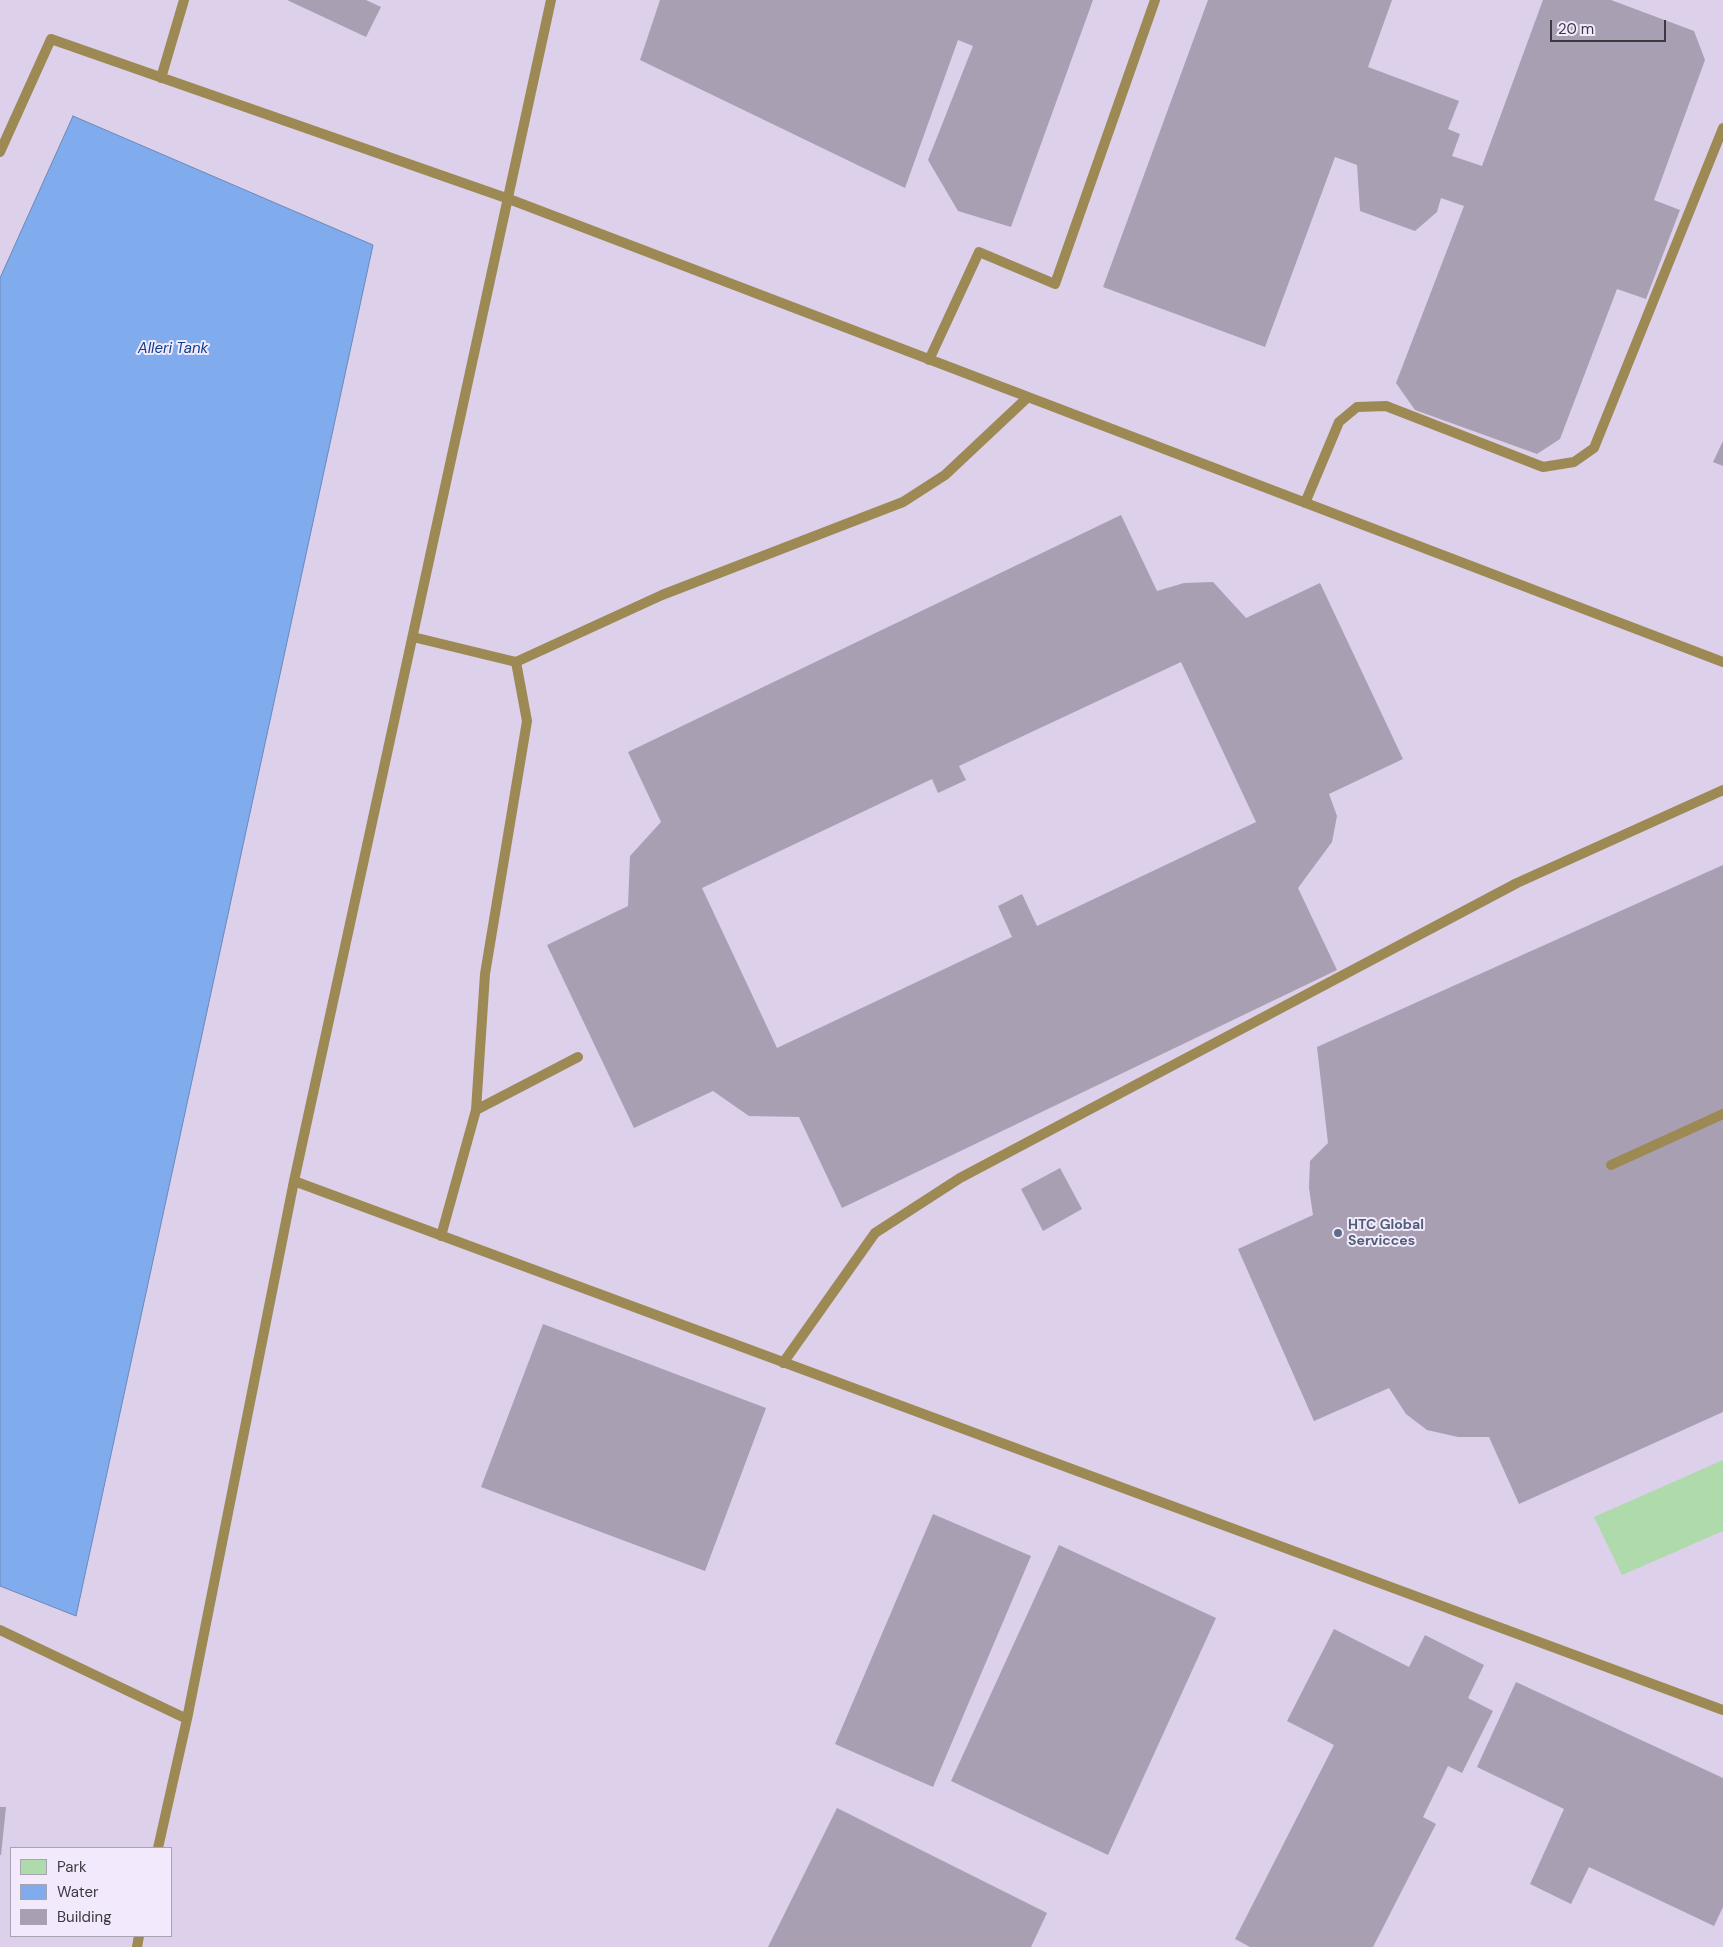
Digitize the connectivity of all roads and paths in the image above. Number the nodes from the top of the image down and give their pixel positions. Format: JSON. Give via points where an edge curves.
{"nodes":[{"id":1,"x":184,"y":0,"type":"edge"},
{"id":2,"x":551,"y":0,"type":"edge"},
{"id":3,"x":1155,"y":0,"type":"edge"},
{"id":4,"x":161,"y":78,"type":"junction"},
{"id":5,"x":1723,"y":128,"type":"edge"},
{"id":6,"x":0,"y":152,"type":"edge"},
{"id":7,"x":509,"y":199,"type":"junction"},
{"id":8,"x":929,"y":360,"type":"junction"},
{"id":9,"x":1028,"y":397,"type":"junction"},
{"id":10,"x":1305,"y":503,"type":"junction"},
{"id":11,"x":413,"y":637,"type":"junction"},
{"id":12,"x":516,"y":662,"type":"junction"},
{"id":13,"x":1723,"y":662,"type":"edge"},
{"id":14,"x":1723,"y":790,"type":"edge"},
{"id":15,"x":578,"y":1057,"type":"dead end"},
{"id":16,"x":476,"y":1110,"type":"junction"},
{"id":17,"x":1723,"y":1114,"type":"edge"},
{"id":18,"x":1611,"y":1165,"type":"dead end"},
{"id":19,"x":294,"y":1181,"type":"junction"},
{"id":20,"x":441,"y":1236,"type":"junction"},
{"id":21,"x":783,"y":1363,"type":"junction"},
{"id":22,"x":0,"y":1630,"type":"edge"},
{"id":23,"x":1723,"y":1710,"type":"edge"},
{"id":24,"x":187,"y":1719,"type":"junction"},
{"id":25,"x":158,"y":1847,"type":"edge"}],
"edges":[{"from":1,"to":4,"type":"lane"},
{"from":2,"to":7,"type":"lane"},
{"from":3,"to":8,"type":"lane","via":[[1055,284],[979,252]]},
{"from":4,"to":6,"type":"lane","via":[[50,39]]},
{"from":4,"to":7,"type":"lane"},
{"from":5,"to":10,"type":"lane","via":[[1594,448],[1574,462],[1543,467],[1386,406],[1357,407],[1339,422]]},
{"from":7,"to":8,"type":"lane"},
{"from":7,"to":11,"type":"lane"},
{"from":8,"to":9,"type":"lane"},
{"from":9,"to":10,"type":"lane"},
{"from":9,"to":12,"type":"lane","via":[[945,475],[903,502],[662,595]]},
{"from":10,"to":13,"type":"lane"},
{"from":11,"to":12,"type":"lane"},
{"from":11,"to":19,"type":"lane"},
{"from":12,"to":16,"type":"lane","via":[[527,720],[485,974]]},
{"from":14,"to":21,"type":"lane","via":[[1518,883],[960,1178],[875,1233]]},
{"from":15,"to":16,"type":"lane"},
{"from":16,"to":20,"type":"lane"},
{"from":17,"to":18,"type":"lane"},
{"from":19,"to":20,"type":"lane"},
{"from":19,"to":24,"type":"lane"},
{"from":20,"to":21,"type":"lane"},
{"from":21,"to":23,"type":"lane"},
{"from":22,"to":24,"type":"lane"},
{"from":24,"to":25,"type":"lane"}]}
